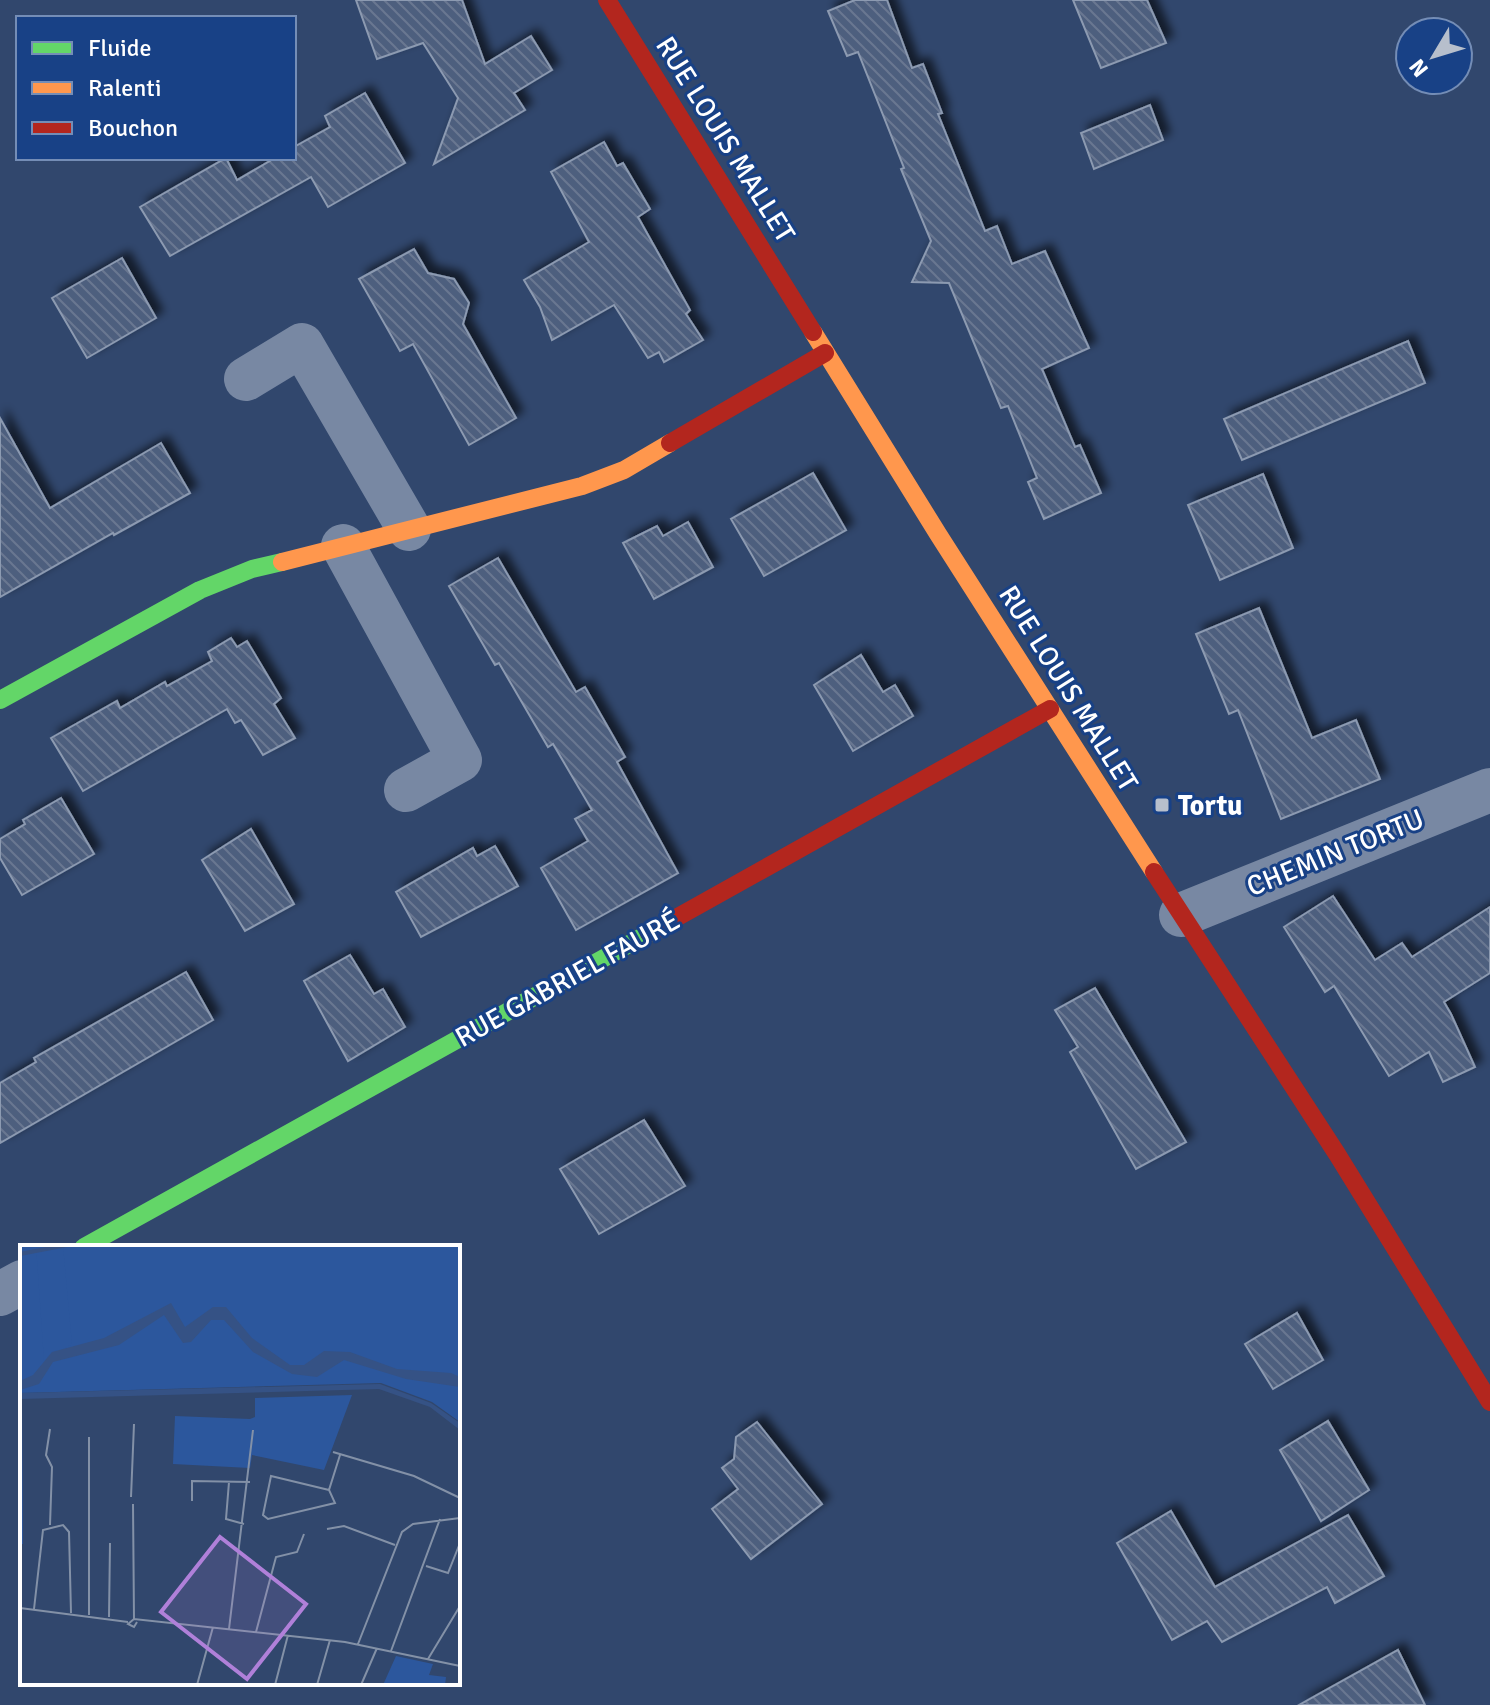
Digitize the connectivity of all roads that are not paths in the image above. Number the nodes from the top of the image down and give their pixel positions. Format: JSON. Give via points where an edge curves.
{"nodes":[{"id":1,"x":607,"y":0,"type":"edge"},
{"id":2,"x":825,"y":353,"type":"junction"},
{"id":3,"x":246,"y":379,"type":"dead end"},
{"id":4,"x":409,"y":529,"type":"junction"},
{"id":5,"x":343,"y":546,"type":"junction"},
{"id":6,"x":0,"y":700,"type":"edge"},
{"id":7,"x":1050,"y":709,"type":"junction"},
{"id":8,"x":406,"y":790,"type":"dead end"},
{"id":9,"x":1490,"y":790,"type":"edge"},
{"id":10,"x":1181,"y":915,"type":"junction"},
{"id":11,"x":88,"y":1245,"type":"edge"},
{"id":12,"x":20,"y":1283,"type":"edge"},
{"id":13,"x":0,"y":1294,"type":"edge"},
{"id":14,"x":1490,"y":1402,"type":"edge"}],
"edges":[{"from":1,"to":2,"type":"street","name":"RUE LOUIS MALLET"},
{"from":2,"to":4,"type":"street","via":[[624,470],[582,486]]},
{"from":2,"to":7,"type":"street","name":"RUE LOUIS MALLET"},
{"from":3,"to":4,"type":"street","via":[[302,345]]},
{"from":4,"to":5,"type":"street"},
{"from":5,"to":6,"type":"street","via":[[228,577]]},
{"from":5,"to":8,"type":"street","via":[[460,760]]},
{"from":7,"to":10,"type":"street","name":"RUE LOUIS MALLET"},
{"from":7,"to":11,"type":"street","name":"RUE GABRIEL FAURÉ"},
{"from":9,"to":10,"type":"street","name":"CHEMIN TORTU"},
{"from":10,"to":14,"type":"street","name":"RUE LOUIS MALLET"},
{"from":12,"to":13,"type":"street"}]}
